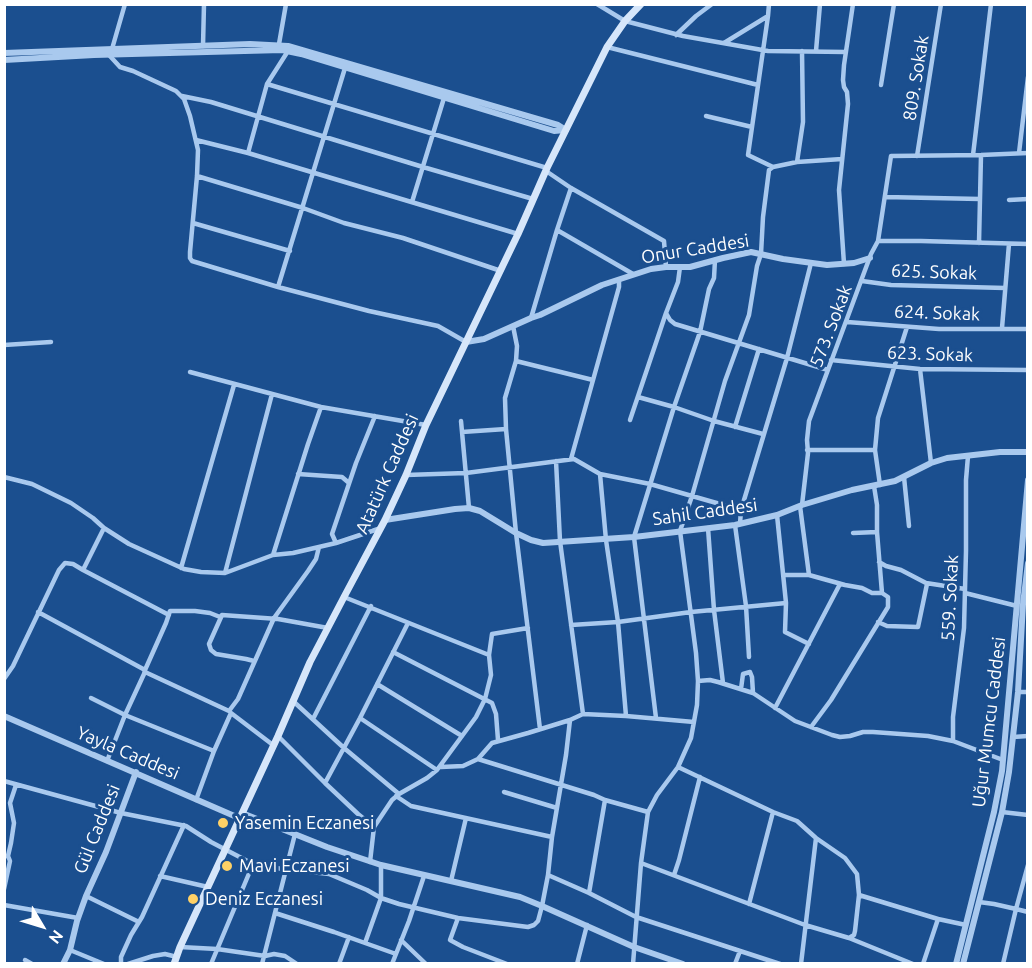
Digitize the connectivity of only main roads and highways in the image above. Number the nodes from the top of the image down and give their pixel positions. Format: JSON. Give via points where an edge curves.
{"nodes":[{"id":1,"x":641,"y":4,"type":"edge"},
{"id":2,"x":175,"y":960,"type":"edge"}],
"edges":[{"from":1,"to":2,"type":"main road","name":"Atatürk Caddesi","via":[[607,47],[566,130],[426,424],[385,520],[292,701]]}]}
